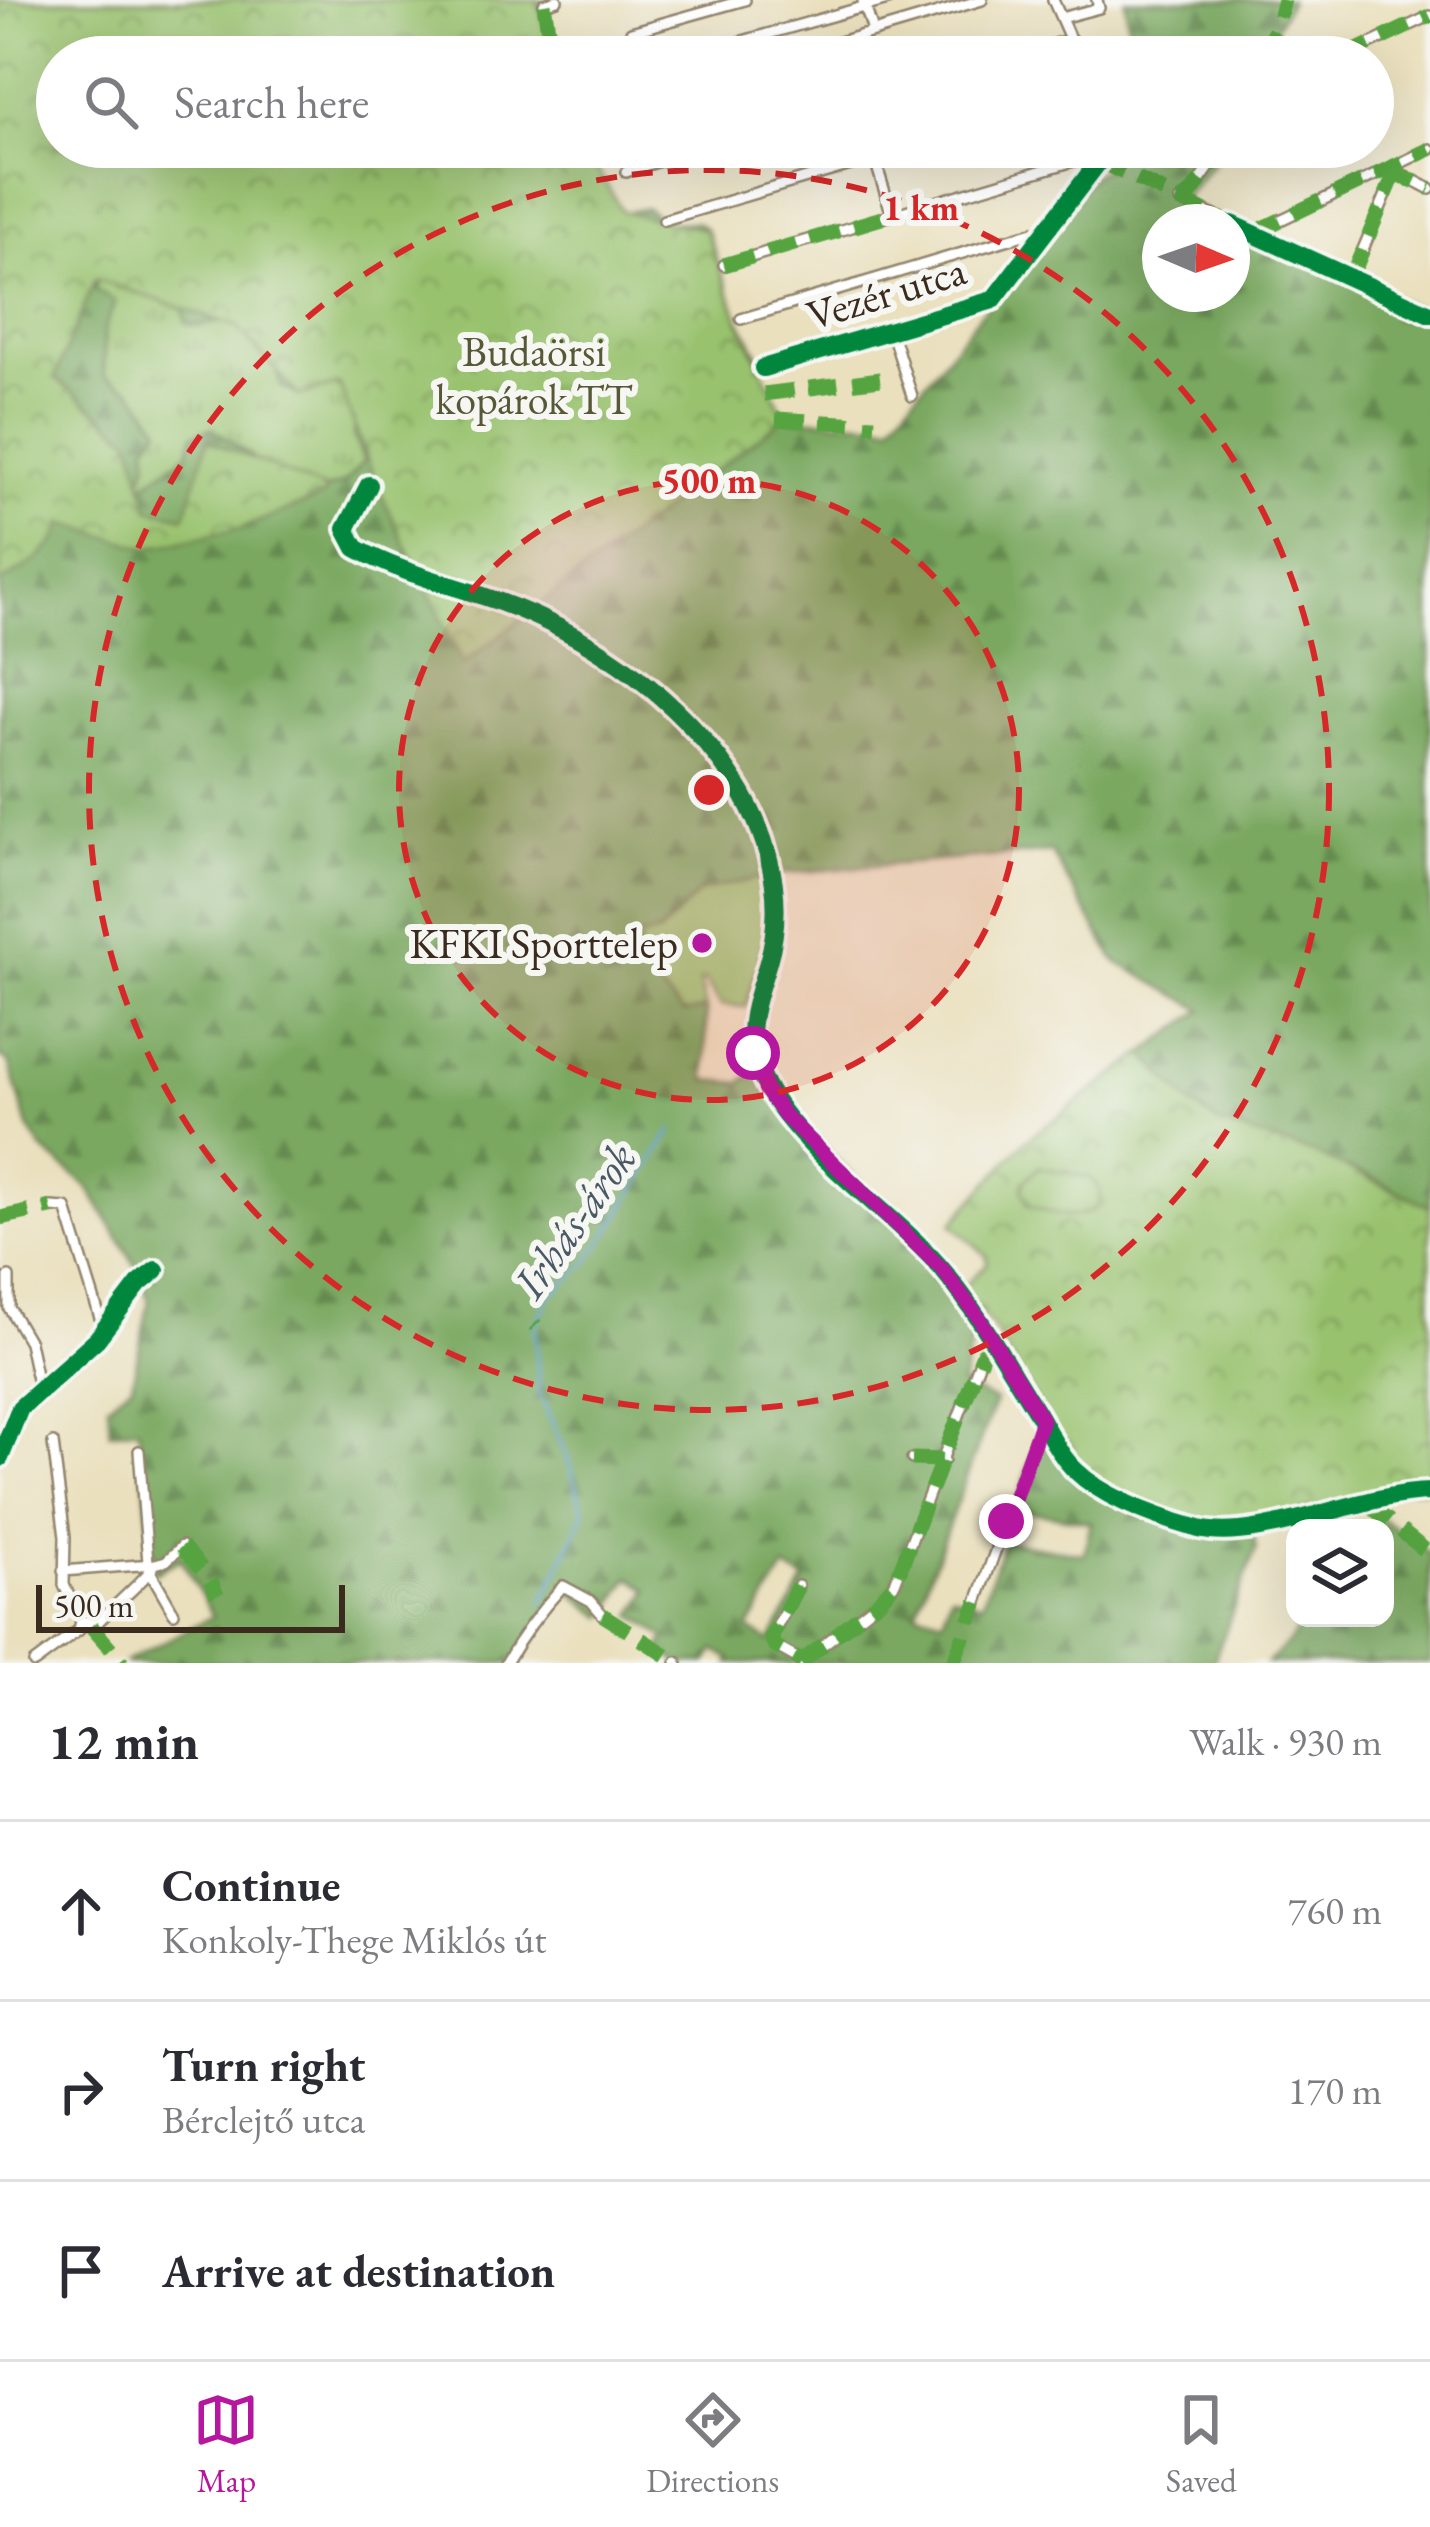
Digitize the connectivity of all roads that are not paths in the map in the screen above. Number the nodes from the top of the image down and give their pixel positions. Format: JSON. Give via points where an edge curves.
{"nodes":[{"id":1,"x":557,"y":0,"type":"edge"},
{"id":2,"x":745,"y":0,"type":"edge"},
{"id":3,"x":888,"y":0,"type":"edge"},
{"id":4,"x":982,"y":0,"type":"edge"},
{"id":5,"x":1053,"y":0,"type":"edge"},
{"id":6,"x":1097,"y":0,"type":"edge"},
{"id":7,"x":864,"y":3,"type":"edge"},
{"id":8,"x":544,"y":4,"type":"dead end"},
{"id":9,"x":1430,"y":16,"type":"edge"},
{"id":10,"x":1061,"y":18,"type":"junction"},
{"id":11,"x":873,"y":31,"type":"junction"},
{"id":12,"x":631,"y":32,"type":"dead end"},
{"id":13,"x":757,"y":36,"type":"edge"},
{"id":14,"x":856,"y":36,"type":"edge"},
{"id":15,"x":1070,"y":36,"type":"edge"},
{"id":16,"x":1387,"y":36,"type":"edge"},
{"id":17,"x":1430,"y":149,"type":"edge"},
{"id":18,"x":638,"y":168,"type":"edge"},
{"id":19,"x":826,"y":168,"type":"edge"},
{"id":20,"x":878,"y":168,"type":"edge"},
{"id":21,"x":1047,"y":168,"type":"edge"},
{"id":22,"x":1094,"y":168,"type":"edge"},
{"id":23,"x":1209,"y":168,"type":"edge"},
{"id":24,"x":1393,"y":169,"type":"junction"},
{"id":25,"x":626,"y":172,"type":"dead end"},
{"id":26,"x":1430,"y":189,"type":"edge"},
{"id":27,"x":1187,"y":204,"type":"edge"},
{"id":28,"x":892,"y":215,"type":"junction"},
{"id":29,"x":664,"y":220,"type":"dead end"},
{"id":30,"x":1050,"y":227,"type":"junction"},
{"id":31,"x":1250,"y":232,"type":"edge"},
{"id":32,"x":1253,"y":233,"type":"junction"},
{"id":33,"x":724,"y":265,"type":"dead end"},
{"id":34,"x":1351,"y":278,"type":"junction"},
{"id":35,"x":1430,"y":314,"type":"edge"},
{"id":36,"x":741,"y":320,"type":"dead end"},
{"id":37,"x":891,"y":330,"type":"junction"},
{"id":38,"x":763,"y":368,"type":"dead end"},
{"id":39,"x":912,"y":396,"type":"dead end"},
{"id":40,"x":369,"y":485,"type":"dead end"},
{"id":41,"x":51,"y":1207,"type":"dead end"},
{"id":42,"x":156,"y":1270,"type":"dead end"},
{"id":43,"x":9,"y":1277,"type":"dead end"},
{"id":44,"x":104,"y":1331,"type":"junction"},
{"id":45,"x":994,"y":1344,"type":"junction"},
{"id":46,"x":39,"y":1389,"type":"junction"},
{"id":47,"x":1042,"y":1420,"type":"junction"},
{"id":48,"x":53,"y":1443,"type":"dead end"},
{"id":49,"x":139,"y":1451,"type":"dead end"},
{"id":50,"x":0,"y":1458,"type":"edge"},
{"id":51,"x":911,"y":1459,"type":"dead end"},
{"id":52,"x":940,"y":1463,"type":"junction"},
{"id":53,"x":1430,"y":1492,"type":"edge"},
{"id":54,"x":182,"y":1546,"type":"dead end"},
{"id":55,"x":151,"y":1566,"type":"junction"},
{"id":56,"x":63,"y":1571,"type":"junction"},
{"id":57,"x":798,"y":1586,"type":"dead end"},
{"id":58,"x":977,"y":1602,"type":"dead end"},
{"id":59,"x":174,"y":1613,"type":"dead end"},
{"id":60,"x":603,"y":1615,"type":"dead end"},
{"id":61,"x":81,"y":1622,"type":"junction"},
{"id":62,"x":801,"y":1662,"type":"edge"},
{"id":63,"x":34,"y":1663,"type":"edge"},
{"id":64,"x":506,"y":1663,"type":"edge"}],
"edges":[{"from":1,"to":8,"type":"street"},
{"from":2,"to":12,"type":"street"},
{"from":3,"to":7,"type":"street"},
{"from":4,"to":11,"type":"street"},
{"from":5,"to":10,"type":"street"},
{"from":6,"to":10,"type":"street","via":[[1100,8]]},
{"from":7,"to":11,"type":"street"},
{"from":7,"to":13,"type":"street"},
{"from":9,"to":16,"type":"street"},
{"from":10,"to":15,"type":"street"},
{"from":11,"to":14,"type":"street"},
{"from":17,"to":24,"type":"street"},
{"from":18,"to":25,"type":"street"},
{"from":19,"to":29,"type":"street"},
{"from":20,"to":28,"type":"street"},
{"from":21,"to":28,"type":"street"},
{"from":22,"to":30,"type":"street","name":"Vezér utca"},
{"from":23,"to":27,"type":"street","via":[[1180,201]]},
{"from":24,"to":26,"type":"street"},
{"from":24,"to":32,"type":"street"},
{"from":24,"to":34,"type":"street"},
{"from":28,"to":33,"type":"street"},
{"from":30,"to":36,"type":"street"},
{"from":30,"to":37,"type":"street","name":"Vezér utca","via":[[993,300]]},
{"from":31,"to":32,"type":"street"},
{"from":32,"to":34,"type":"street"},
{"from":34,"to":35,"type":"street"},
{"from":37,"to":38,"type":"street","name":"Vezér utca"},
{"from":37,"to":39,"type":"street"},
{"from":40,"to":45,"type":"street","via":[[348,522],[353,546],[508,605],[615,659],[734,779],[767,851],[779,905],[751,1035],[762,1081],[785,1116],[943,1270]]},
{"from":41,"to":44,"type":"street","via":[[66,1207]]},
{"from":42,"to":44,"type":"street"},
{"from":43,"to":46,"type":"street","via":[[9,1307],[29,1342]]},
{"from":44,"to":46,"type":"street"},
{"from":45,"to":47,"type":"street"},
{"from":45,"to":52,"type":"street","via":[[983,1353]]},
{"from":46,"to":50,"type":"street","via":[[16,1413]]},
{"from":47,"to":53,"type":"street","via":[[1090,1482],[1210,1531]]},
{"from":47,"to":58,"type":"street"},
{"from":48,"to":56,"type":"street"},
{"from":49,"to":55,"type":"street"},
{"from":51,"to":52,"type":"street"},
{"from":52,"to":62,"type":"street","via":[[896,1582]]},
{"from":54,"to":55,"type":"street"},
{"from":55,"to":56,"type":"street"},
{"from":55,"to":59,"type":"street"},
{"from":55,"to":61,"type":"street","via":[[95,1624]]},
{"from":56,"to":61,"type":"street"},
{"from":57,"to":62,"type":"street","via":[[772,1638]]},
{"from":60,"to":64,"type":"street","via":[[570,1587],[560,1588]]},
{"from":61,"to":63,"type":"street"}]}
